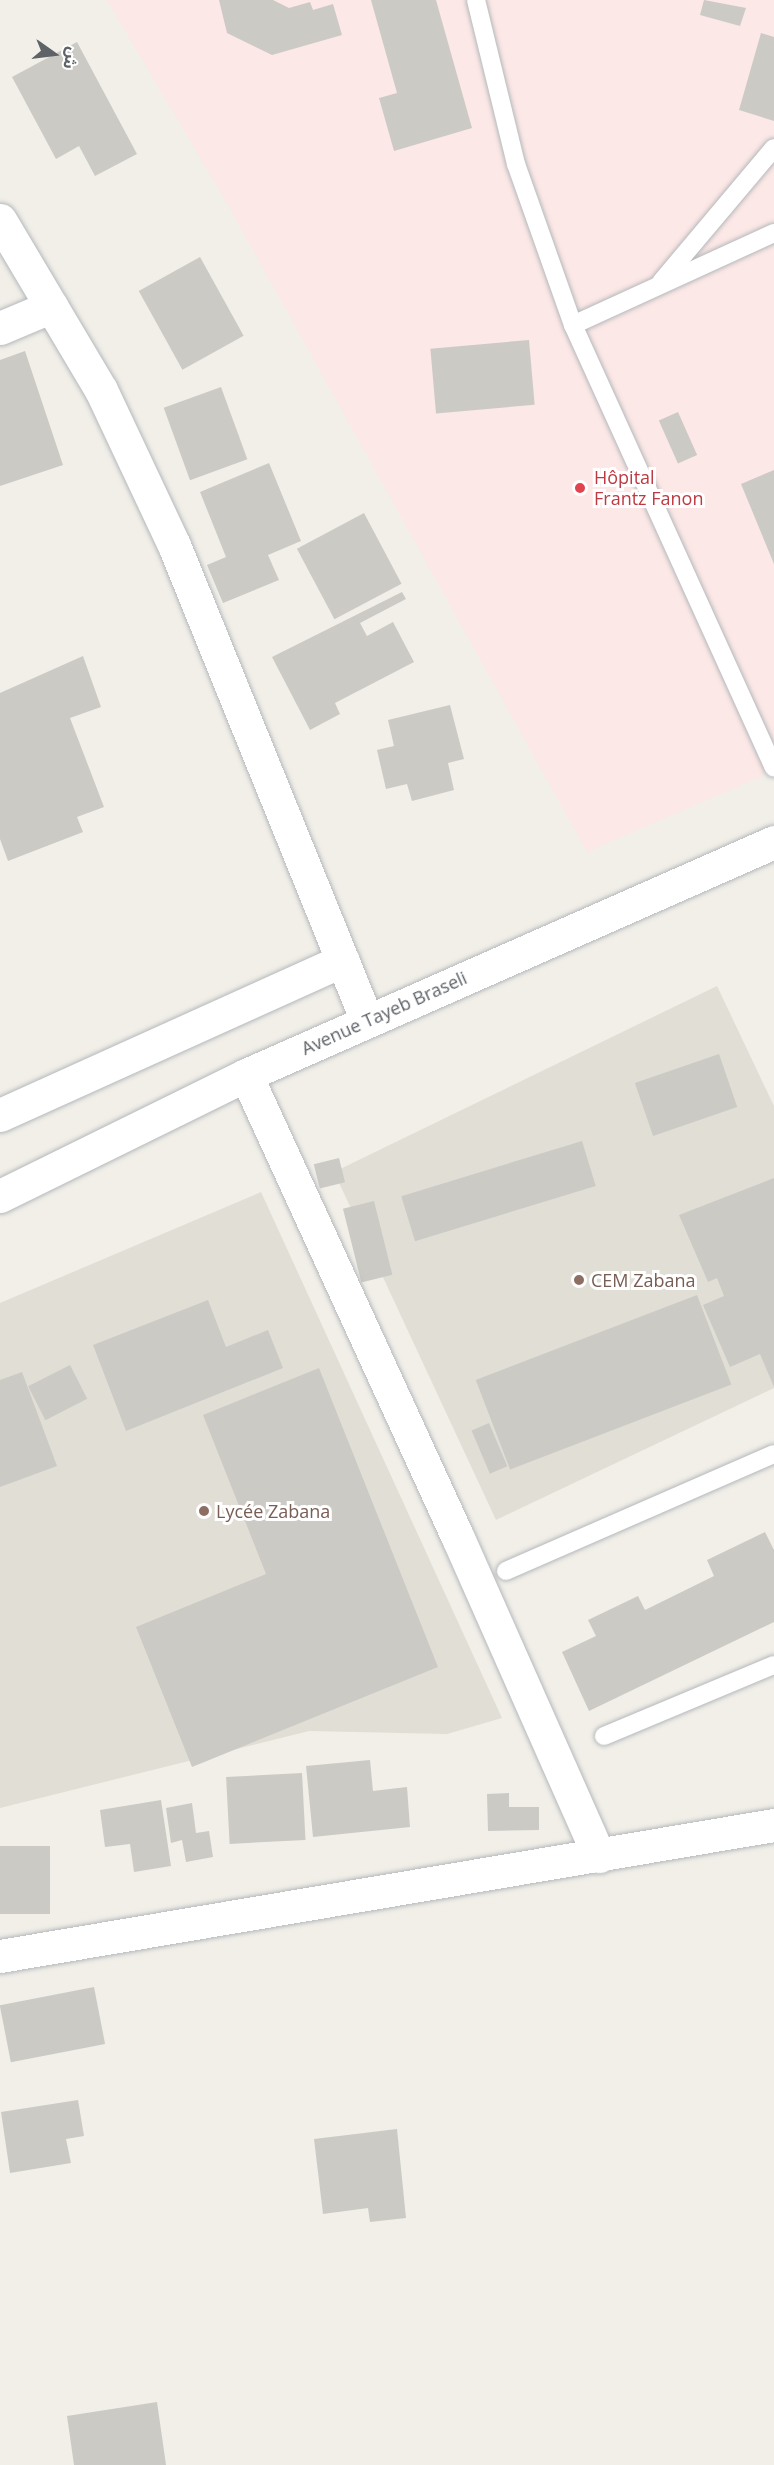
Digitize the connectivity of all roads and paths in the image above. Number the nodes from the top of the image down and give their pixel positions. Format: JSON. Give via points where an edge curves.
{"nodes":[{"id":1,"x":476,"y":0,"type":"edge"},
{"id":2,"x":774,"y":148,"type":"edge"},
{"id":3,"x":0,"y":220,"type":"edge"},
{"id":4,"x":774,"y":233,"type":"edge"},
{"id":5,"x":658,"y":286,"type":"junction"},
{"id":6,"x":52,"y":306,"type":"junction"},
{"id":7,"x":573,"y":326,"type":"junction"},
{"id":8,"x":0,"y":328,"type":"edge"},
{"id":9,"x":774,"y":768,"type":"edge"},
{"id":10,"x":774,"y":842,"type":"edge"},
{"id":11,"x":343,"y":960,"type":"junction"},
{"id":12,"x":367,"y":1021,"type":"junction"},
{"id":13,"x":246,"y":1075,"type":"junction"},
{"id":14,"x":0,"y":1115,"type":"edge"},
{"id":15,"x":0,"y":1195,"type":"edge"},
{"id":16,"x":774,"y":1454,"type":"edge"},
{"id":17,"x":506,"y":1571,"type":"dead end"},
{"id":18,"x":774,"y":1665,"type":"edge"},
{"id":19,"x":604,"y":1736,"type":"dead end"},
{"id":20,"x":774,"y":1825,"type":"edge"},
{"id":21,"x":598,"y":1856,"type":"junction"},
{"id":22,"x":0,"y":1956,"type":"edge"}],
"edges":[{"from":1,"to":7,"type":"lane","via":[[516,164]]},
{"from":2,"to":5,"type":"lane"},
{"from":3,"to":6,"type":"street"},
{"from":4,"to":5,"type":"lane"},
{"from":5,"to":7,"type":"lane"},
{"from":6,"to":8,"type":"street"},
{"from":6,"to":11,"type":"street","via":[[101,390],[174,545]]},
{"from":7,"to":9,"type":"lane"},
{"from":10,"to":12,"type":"street","name":"Avenue Tayeb Braseli"},
{"from":11,"to":12,"type":"street"},
{"from":11,"to":14,"type":"street"},
{"from":12,"to":13,"type":"street","name":"Avenue Tayeb Braseli"},
{"from":13,"to":15,"type":"street","name":"Avenue Tayeb Braseli"},
{"from":13,"to":21,"type":"street","via":[[458,1538]]},
{"from":16,"to":17,"type":"lane"},
{"from":18,"to":19,"type":"lane"},
{"from":20,"to":21,"type":"street"},
{"from":21,"to":22,"type":"street"}]}
